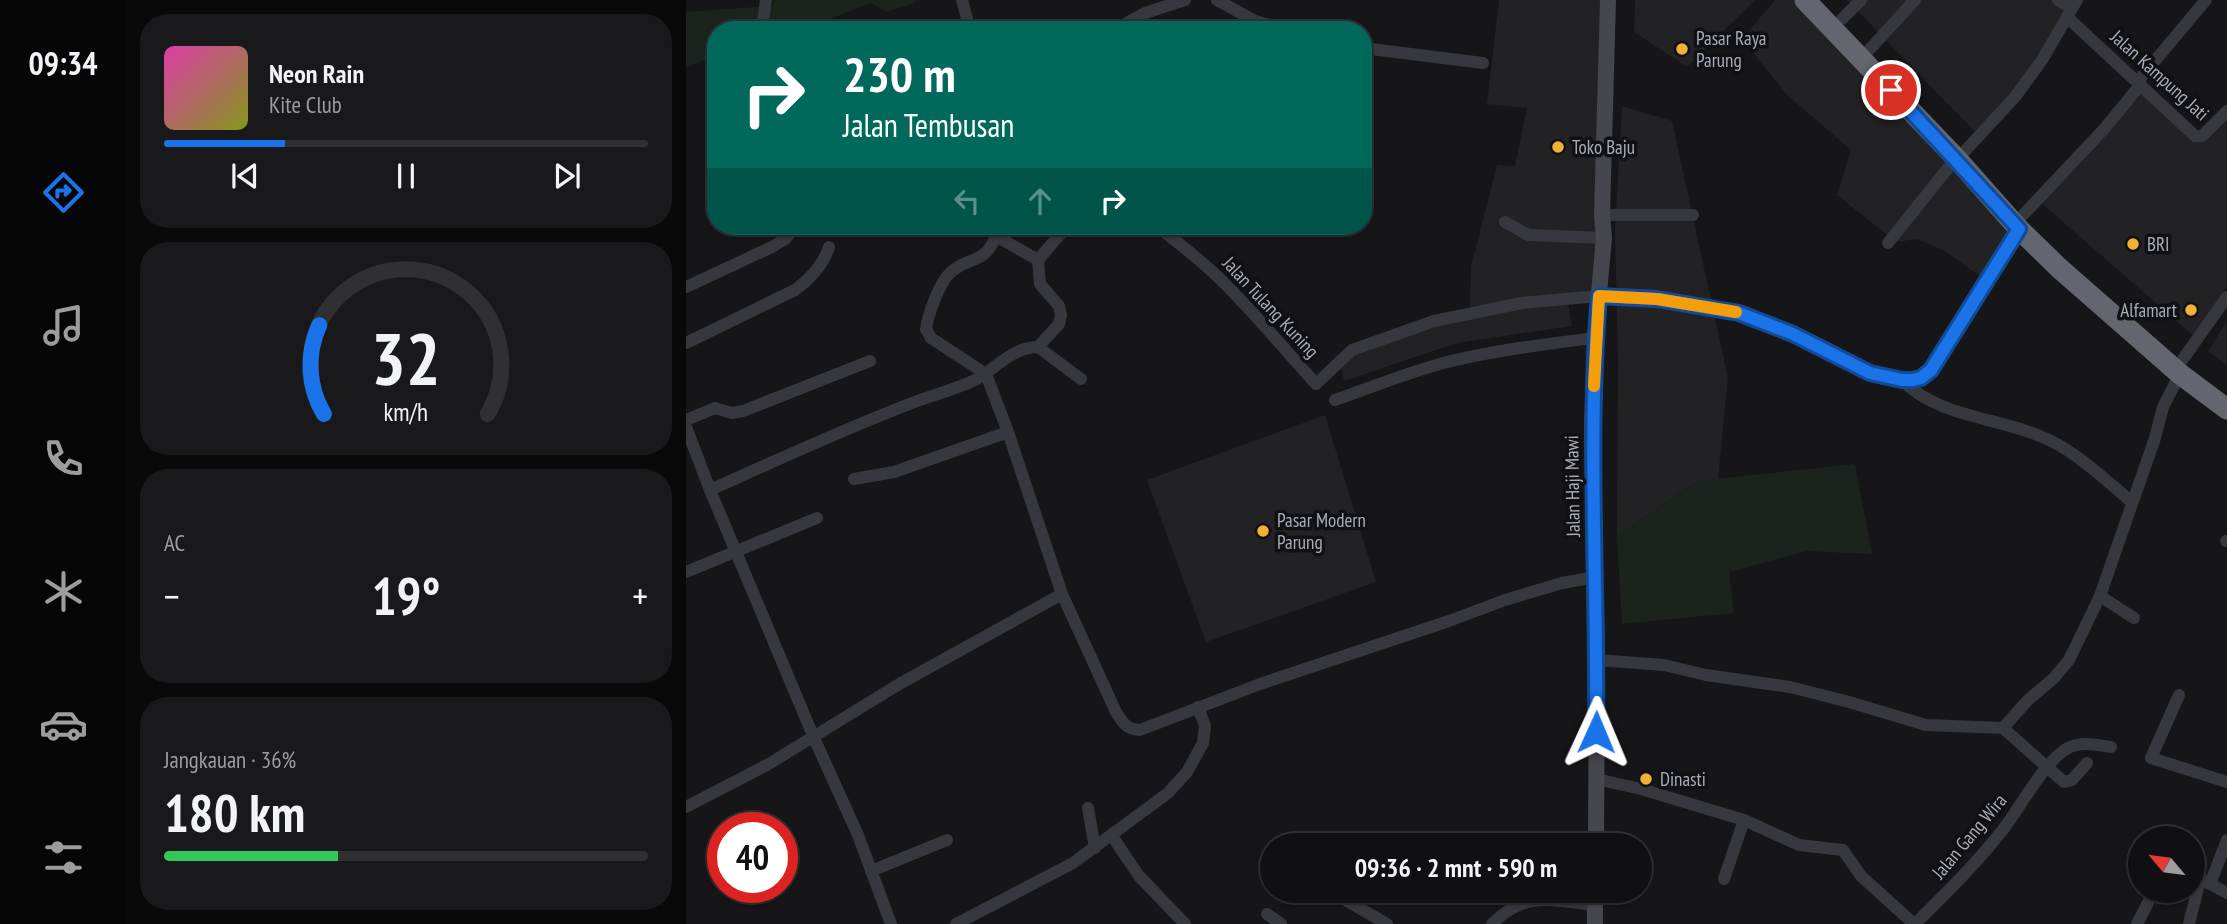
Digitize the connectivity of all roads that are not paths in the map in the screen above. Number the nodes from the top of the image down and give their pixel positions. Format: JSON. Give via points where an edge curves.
{"nodes":[{"id":1,"x":766,"y":0,"type":"edge"},
{"id":2,"x":962,"y":0,"type":"edge"},
{"id":3,"x":1185,"y":0,"type":"edge"},
{"id":4,"x":1217,"y":0,"type":"edge"},
{"id":5,"x":1608,"y":0,"type":"edge"},
{"id":6,"x":1805,"y":0,"type":"edge"},
{"id":7,"x":1823,"y":0,"type":"edge"},
{"id":8,"x":1861,"y":0,"type":"edge"},
{"id":9,"x":1915,"y":0,"type":"edge"},
{"id":10,"x":2058,"y":0,"type":"edge"},
{"id":11,"x":2206,"y":0,"type":"edge"},
{"id":12,"x":2072,"y":8,"type":"edge"},
{"id":13,"x":1843,"y":19,"type":"junction"},
{"id":14,"x":763,"y":21,"type":"edge"},
{"id":15,"x":968,"y":21,"type":"edge"},
{"id":16,"x":1130,"y":21,"type":"edge"},
{"id":17,"x":1255,"y":21,"type":"edge"},
{"id":18,"x":1372,"y":49,"type":"edge"},
{"id":19,"x":1870,"y":50,"type":"junction"},
{"id":20,"x":1483,"y":63,"type":"dead end"},
{"id":21,"x":2140,"y":83,"type":"junction"},
{"id":22,"x":2227,"y":111,"type":"edge"},
{"id":23,"x":1960,"y":155,"type":"junction"},
{"id":24,"x":1602,"y":215,"type":"junction"},
{"id":25,"x":1693,"y":215,"type":"dead end"},
{"id":26,"x":1505,"y":222,"type":"dead end"},
{"id":27,"x":2021,"y":222,"type":"junction"},
{"id":28,"x":788,"y":235,"type":"edge"},
{"id":29,"x":995,"y":235,"type":"edge"},
{"id":30,"x":1003,"y":235,"type":"edge"},
{"id":31,"x":1059,"y":235,"type":"edge"},
{"id":32,"x":1168,"y":235,"type":"edge"},
{"id":33,"x":1604,"y":238,"type":"junction"},
{"id":34,"x":1888,"y":243,"type":"dead end"},
{"id":35,"x":829,"y":247,"type":"dead end"},
{"id":36,"x":1038,"y":260,"type":"junction"},
{"id":37,"x":686,"y":287,"type":"edge"},
{"id":38,"x":1599,"y":296,"type":"junction"},
{"id":39,"x":2227,"y":297,"type":"edge"},
{"id":40,"x":1595,"y":338,"type":"junction"},
{"id":41,"x":686,"y":343,"type":"edge"},
{"id":42,"x":1038,"y":347,"type":"junction"},
{"id":43,"x":870,"y":361,"type":"dead end"},
{"id":44,"x":2181,"y":366,"type":"junction"},
{"id":45,"x":986,"y":374,"type":"junction"},
{"id":46,"x":1081,"y":379,"type":"dead end"},
{"id":47,"x":1902,"y":380,"type":"junction"},
{"id":48,"x":2227,"y":392,"type":"edge"},
{"id":49,"x":1335,"y":400,"type":"dead end"},
{"id":50,"x":2227,"y":409,"type":"edge"},
{"id":51,"x":686,"y":420,"type":"edge"},
{"id":52,"x":686,"y":427,"type":"edge"},
{"id":53,"x":1008,"y":432,"type":"junction"},
{"id":54,"x":854,"y":479,"type":"dead end"},
{"id":55,"x":710,"y":490,"type":"junction"},
{"id":56,"x":2132,"y":502,"type":"junction"},
{"id":57,"x":817,"y":517,"type":"dead end"},
{"id":58,"x":736,"y":550,"type":"junction"},
{"id":59,"x":686,"y":572,"type":"edge"},
{"id":60,"x":1595,"y":577,"type":"junction"},
{"id":61,"x":1062,"y":594,"type":"junction"},
{"id":62,"x":2100,"y":596,"type":"junction"},
{"id":63,"x":2134,"y":618,"type":"dead end"},
{"id":64,"x":1597,"y":660,"type":"junction"},
{"id":65,"x":2179,"y":695,"type":"dead end"},
{"id":66,"x":1198,"y":707,"type":"junction"},
{"id":67,"x":2003,"y":728,"type":"junction"},
{"id":68,"x":814,"y":738,"type":"junction"},
{"id":69,"x":2111,"y":747,"type":"dead end"},
{"id":70,"x":2087,"y":764,"type":"dead end"},
{"id":71,"x":2047,"y":768,"type":"junction"},
{"id":72,"x":1596,"y":779,"type":"junction"},
{"id":73,"x":2227,"y":782,"type":"edge"},
{"id":74,"x":686,"y":807,"type":"edge"},
{"id":75,"x":1088,"y":808,"type":"dead end"},
{"id":76,"x":1744,"y":820,"type":"junction"},
{"id":77,"x":1596,"y":833,"type":"edge"},
{"id":78,"x":1112,"y":836,"type":"junction"},
{"id":79,"x":947,"y":840,"type":"dead end"},
{"id":80,"x":2227,"y":840,"type":"edge"},
{"id":81,"x":1096,"y":848,"type":"junction"},
{"id":82,"x":871,"y":871,"type":"junction"},
{"id":83,"x":2205,"y":874,"type":"edge"},
{"id":84,"x":1724,"y":879,"type":"dead end"},
{"id":85,"x":2205,"y":882,"type":"edge"},
{"id":86,"x":2227,"y":893,"type":"edge"},
{"id":87,"x":1351,"y":903,"type":"edge"},
{"id":88,"x":1521,"y":903,"type":"edge"},
{"id":89,"x":1595,"y":903,"type":"edge"},
{"id":90,"x":2148,"y":903,"type":"edge"},
{"id":91,"x":2195,"y":903,"type":"edge"},
{"id":92,"x":1267,"y":914,"type":"dead end"},
{"id":93,"x":891,"y":924,"type":"edge"},
{"id":94,"x":956,"y":924,"type":"edge"},
{"id":95,"x":1186,"y":924,"type":"edge"},
{"id":96,"x":1281,"y":924,"type":"edge"},
{"id":97,"x":1387,"y":924,"type":"edge"},
{"id":98,"x":1492,"y":924,"type":"edge"},
{"id":99,"x":1595,"y":924,"type":"edge"},
{"id":100,"x":1915,"y":924,"type":"edge"},
{"id":101,"x":2137,"y":924,"type":"edge"},
{"id":102,"x":2189,"y":924,"type":"edge"}],
"edges":[{"from":1,"to":14,"type":"street"},
{"from":2,"to":15,"type":"street"},
{"from":3,"to":16,"type":"street"},
{"from":4,"to":17,"type":"street"},
{"from":5,"to":24,"type":"street","name":"Jalan Haji Mawi"},
{"from":6,"to":23,"type":"highway"},
{"from":7,"to":13,"type":"highway"},
{"from":8,"to":13,"type":"street"},
{"from":9,"to":19,"type":"street"},
{"from":10,"to":12,"type":"street","name":"Jalan Kampung Jati"},
{"from":11,"to":21,"type":"street"},
{"from":12,"to":21,"type":"street","name":"Jalan Kampung Jati"},
{"from":12,"to":23,"type":"street","via":[[2015,97]]},
{"from":13,"to":19,"type":"highway"},
{"from":18,"to":20,"type":"street"},
{"from":19,"to":23,"type":"highway"},
{"from":21,"to":22,"type":"street","name":"Jalan Kampung Jati","via":[[2195,136],[2202,136]]},
{"from":21,"to":27,"type":"street"},
{"from":23,"to":27,"type":"highway"},
{"from":23,"to":34,"type":"street"},
{"from":24,"to":25,"type":"street"},
{"from":24,"to":33,"type":"street","name":"Jalan Haji Mawi"},
{"from":26,"to":33,"type":"street","via":[[1528,234]]},
{"from":27,"to":44,"type":"highway","via":[[2112,316]]},
{"from":27,"to":47,"type":"street","via":[[1931,370],[1921,378]]},
{"from":28,"to":37,"type":"street"},
{"from":29,"to":45,"type":"street","via":[[987,254],[949,273],[926,330]]},
{"from":30,"to":36,"type":"street"},
{"from":31,"to":36,"type":"street"},
{"from":32,"to":38,"type":"street","name":"Jalan Tulang Kuning","via":[[1219,278],[1316,384],[1352,350],[1434,321],[1522,303]]},
{"from":33,"to":38,"type":"street","name":"Jalan Haji Mawi"},
{"from":35,"to":41,"type":"street","via":[[821,265],[795,290]]},
{"from":36,"to":42,"type":"street","via":[[1040,284],[1061,315],[1059,324]]},
{"from":38,"to":40,"type":"street","name":"Jalan Haji Mawi"},
{"from":38,"to":47,"type":"street","via":[[1657,299],[1739,313],[1870,373]]},
{"from":39,"to":44,"type":"street"},
{"from":40,"to":49,"type":"street","via":[[1466,358]]},
{"from":40,"to":60,"type":"street","name":"Jalan Haji Mawi"},
{"from":42,"to":45,"type":"street","via":[[1005,358]]},
{"from":42,"to":46,"type":"street"},
{"from":43,"to":51,"type":"street","via":[[743,411],[715,408]]},
{"from":44,"to":48,"type":"highway"},
{"from":44,"to":50,"type":"highway"},
{"from":44,"to":56,"type":"street"},
{"from":45,"to":53,"type":"street"},
{"from":45,"to":55,"type":"street"},
{"from":47,"to":56,"type":"street","via":[[1938,404],[2043,437]]},
{"from":52,"to":55,"type":"street"},
{"from":53,"to":54,"type":"street","via":[[894,471]]},
{"from":53,"to":61,"type":"street"},
{"from":55,"to":58,"type":"street"},
{"from":56,"to":62,"type":"street"},
{"from":57,"to":58,"type":"street"},
{"from":58,"to":59,"type":"street"},
{"from":58,"to":68,"type":"street"},
{"from":60,"to":64,"type":"street","name":"Jalan Haji Mawi"},
{"from":60,"to":66,"type":"street","via":[[1504,600]]},
{"from":61,"to":66,"type":"street","via":[[1125,725],[1140,730]]},
{"from":61,"to":68,"type":"street","via":[[901,683]]},
{"from":62,"to":63,"type":"street"},
{"from":62,"to":67,"type":"street","via":[[2065,666]]},
{"from":64,"to":67,"type":"street","via":[[1664,665],[1790,687],[1926,725]]},
{"from":64,"to":72,"type":"street","name":"Jalan Haji Mawi"},
{"from":65,"to":73,"type":"street","via":[[2151,758]]},
{"from":66,"to":78,"type":"street","via":[[1205,726],[1203,743],[1187,772],[1168,793]]},
{"from":67,"to":71,"type":"street"},
{"from":68,"to":74,"type":"street"},
{"from":68,"to":82,"type":"street"},
{"from":69,"to":71,"type":"street","name":"Jalan Gang Wira","via":[[2071,746]]},
{"from":70,"to":71,"type":"street","via":[[2068,782]]},
{"from":71,"to":100,"type":"street","name":"Jalan Gang Wira","via":[[2000,833]]},
{"from":72,"to":76,"type":"street"},
{"from":72,"to":77,"type":"street","name":"Jalan Haji Mawi"},
{"from":75,"to":81,"type":"street"},
{"from":76,"to":84,"type":"street"},
{"from":76,"to":100,"type":"street","via":[[1799,845],[1843,850],[1861,876]]},
{"from":78,"to":81,"type":"street"},
{"from":78,"to":95,"type":"street","via":[[1139,876]]},
{"from":79,"to":82,"type":"street"},
{"from":80,"to":83,"type":"street"},
{"from":81,"to":94,"type":"street"},
{"from":82,"to":93,"type":"street"},
{"from":85,"to":86,"type":"street"},
{"from":87,"to":97,"type":"street"},
{"from":88,"to":98,"type":"street"},
{"from":89,"to":99,"type":"street"},
{"from":90,"to":101,"type":"street"},
{"from":91,"to":102,"type":"street"},
{"from":92,"to":96,"type":"street"}]}
